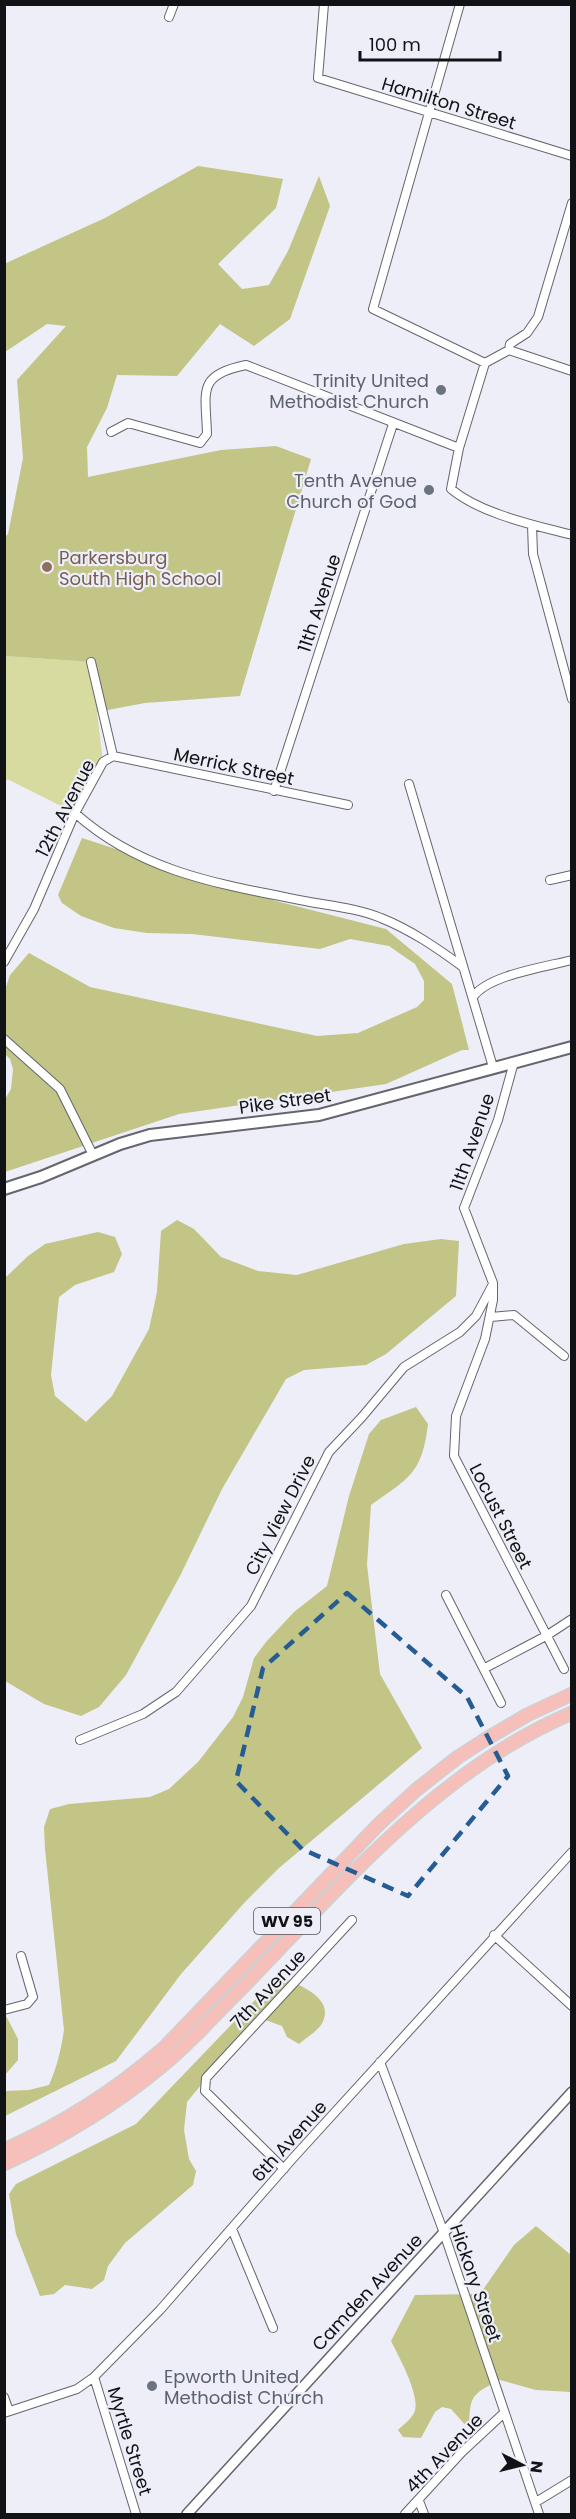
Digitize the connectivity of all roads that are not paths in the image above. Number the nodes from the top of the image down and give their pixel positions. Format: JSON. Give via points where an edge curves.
{"nodes":[{"id":1,"x":174,"y":4,"type":"edge"},
{"id":2,"x":324,"y":4,"type":"edge"},
{"id":3,"x":460,"y":4,"type":"edge"},
{"id":4,"x":169,"y":17,"type":"dead end"},
{"id":5,"x":429,"y":112,"type":"junction"},
{"id":6,"x":572,"y":156,"type":"edge"},
{"id":7,"x":572,"y":203,"type":"edge"},
{"id":8,"x":509,"y":350,"type":"junction"},
{"id":9,"x":484,"y":363,"type":"junction"},
{"id":10,"x":572,"y":371,"type":"edge"},
{"id":11,"x":393,"y":424,"type":"junction"},
{"id":12,"x":111,"y":432,"type":"dead end"},
{"id":13,"x":459,"y":448,"type":"junction"},
{"id":14,"x":532,"y":525,"type":"junction"},
{"id":15,"x":572,"y":536,"type":"edge"},
{"id":16,"x":91,"y":662,"type":"dead end"},
{"id":17,"x":572,"y":699,"type":"edge"},
{"id":18,"x":113,"y":756,"type":"junction"},
{"id":19,"x":409,"y":784,"type":"dead end"},
{"id":20,"x":274,"y":791,"type":"junction"},
{"id":21,"x":348,"y":805,"type":"dead end"},
{"id":22,"x":75,"y":813,"type":"junction"},
{"id":23,"x":572,"y":875,"type":"edge"},
{"id":24,"x":550,"y":880,"type":"dead end"},
{"id":25,"x":572,"y":960,"type":"edge"},
{"id":26,"x":4,"y":962,"type":"edge"},
{"id":27,"x":463,"y":967,"type":"junction"},
{"id":28,"x":472,"y":997,"type":"junction"},
{"id":29,"x":4,"y":1039,"type":"edge"},
{"id":30,"x":572,"y":1047,"type":"edge"},
{"id":31,"x":514,"y":1062,"type":"junction"},
{"id":32,"x":493,"y":1067,"type":"junction"},
{"id":33,"x":93,"y":1155,"type":"junction"},
{"id":34,"x":4,"y":1189,"type":"edge"},
{"id":35,"x":493,"y":1283,"type":"junction"},
{"id":36,"x":493,"y":1300,"type":"joint"},
{"id":37,"x":491,"y":1317,"type":"junction"},
{"id":38,"x":564,"y":1356,"type":"dead end"},
{"id":39,"x":446,"y":1595,"type":"dead end"},
{"id":40,"x":572,"y":1619,"type":"edge"},
{"id":41,"x":546,"y":1636,"type":"junction"},
{"id":42,"x":485,"y":1668,"type":"junction"},
{"id":43,"x":564,"y":1669,"type":"dead end"},
{"id":44,"x":572,"y":1694,"type":"edge"},
{"id":45,"x":501,"y":1703,"type":"dead end"},
{"id":46,"x":572,"y":1713,"type":"edge"},
{"id":47,"x":80,"y":1740,"type":"dead end"},
{"id":48,"x":572,"y":1852,"type":"edge"},
{"id":49,"x":352,"y":1920,"type":"dead end"},
{"id":50,"x":494,"y":1935,"type":"junction"},
{"id":51,"x":21,"y":1956,"type":"dead end"},
{"id":52,"x":572,"y":2006,"type":"edge"},
{"id":53,"x":4,"y":2010,"type":"edge"},
{"id":54,"x":380,"y":2062,"type":"junction"},
{"id":55,"x":572,"y":2092,"type":"edge"},
{"id":56,"x":4,"y":2150,"type":"edge"},
{"id":57,"x":4,"y":2164,"type":"edge"},
{"id":58,"x":284,"y":2169,"type":"junction"},
{"id":59,"x":232,"y":2229,"type":"junction"},
{"id":60,"x":444,"y":2233,"type":"junction"},
{"id":61,"x":273,"y":2328,"type":"dead end"},
{"id":62,"x":94,"y":2377,"type":"junction"},
{"id":63,"x":4,"y":2397,"type":"edge"},
{"id":64,"x":7,"y":2412,"type":"edge"},
{"id":65,"x":504,"y":2413,"type":"junction"},
{"id":66,"x":572,"y":2480,"type":"edge"},
{"id":67,"x":419,"y":2501,"type":"junction"},
{"id":68,"x":536,"y":2502,"type":"junction"},
{"id":69,"x":136,"y":2514,"type":"edge"},
{"id":70,"x":188,"y":2514,"type":"edge"},
{"id":71,"x":405,"y":2514,"type":"edge"},
{"id":72,"x":424,"y":2514,"type":"edge"},
{"id":73,"x":539,"y":2514,"type":"edge"}],
"edges":[{"from":1,"to":4,"type":"street"},
{"from":2,"to":5,"type":"street","name":"Hamilton Street","via":[[318,78]]},
{"from":3,"to":5,"type":"street"},
{"from":5,"to":6,"type":"street","name":"Hamilton Street"},
{"from":5,"to":9,"type":"street","via":[[374,309]]},
{"from":7,"to":8,"type":"street","via":[[538,316]]},
{"from":8,"to":9,"type":"street"},
{"from":8,"to":10,"type":"street"},
{"from":9,"to":13,"type":"street"},
{"from":11,"to":12,"type":"street","via":[[246,364],[225,369],[208,383],[204,401],[207,434],[200,442],[128,423]]},
{"from":11,"to":13,"type":"street"},
{"from":11,"to":20,"type":"street","name":"11th Avenue"},
{"from":13,"to":14,"type":"street","via":[[451,489],[464,499]]},
{"from":14,"to":15,"type":"street"},
{"from":14,"to":17,"type":"street","via":[[536,566]]},
{"from":16,"to":18,"type":"street","name":"12th Avenue"},
{"from":18,"to":20,"type":"street","name":"Merrick Street"},
{"from":18,"to":22,"type":"street","name":"12th Avenue","via":[[104,762]]},
{"from":19,"to":27,"type":"street"},
{"from":20,"to":21,"type":"street","name":"Merrick Street"},
{"from":22,"to":26,"type":"street","name":"12th Avenue","via":[[34,909]]},
{"from":22,"to":27,"type":"street","via":[[137,856],[196,879],[380,917],[432,944]]},
{"from":23,"to":24,"type":"street"},
{"from":25,"to":28,"type":"street","via":[[501,978],[477,990]]},
{"from":27,"to":28,"type":"street"},
{"from":28,"to":32,"type":"street"},
{"from":29,"to":33,"type":"street","via":[[60,1089]]},
{"from":30,"to":31,"type":"main road","name":"Pike Street"},
{"from":31,"to":32,"type":"main road","name":"Pike Street"},
{"from":31,"to":35,"type":"street","name":"11th Avenue","via":[[498,1120],[464,1208]]},
{"from":32,"to":33,"type":"main road","name":"Pike Street","via":[[320,1115],[150,1136]]},
{"from":33,"to":34,"type":"main road","name":"Pike Street"},
{"from":35,"to":36,"type":"street","name":"11th Avenue"},
{"from":35,"to":47,"type":"street","name":"City View Drive","via":[[476,1316],[460,1332],[404,1367],[329,1452],[250,1606],[176,1692],[143,1714]]},
{"from":36,"to":37,"type":"street","name":"Locust Street"},
{"from":37,"to":38,"type":"street","via":[[514,1315]]},
{"from":37,"to":41,"type":"street","name":"Locust Street","via":[[456,1416],[454,1456]]},
{"from":39,"to":42,"type":"street"},
{"from":40,"to":41,"type":"street"},
{"from":41,"to":42,"type":"street"},
{"from":41,"to":43,"type":"street","name":"Locust Street"},
{"from":42,"to":45,"type":"street"},
{"from":44,"to":56,"type":"main road","number":"WV 95","via":[[500,1730],[422,1784],[164,2048],[83,2109]]},
{"from":46,"to":57,"type":"main road","number":"WV 95","via":[[501,1750],[427,1802],[209,2022],[148,2078],[84,2122]]},
{"from":48,"to":50,"type":"street","name":"6th Avenue"},
{"from":49,"to":58,"type":"street","name":"7th Avenue","via":[[206,2078],[205,2091]]},
{"from":50,"to":52,"type":"street"},
{"from":50,"to":54,"type":"street","name":"6th Avenue"},
{"from":51,"to":53,"type":"street","via":[[33,1997],[27,2004]]},
{"from":54,"to":58,"type":"street","name":"6th Avenue"},
{"from":54,"to":60,"type":"street","name":"Hickory Street"},
{"from":55,"to":60,"type":"street","name":"Camden Avenue"},
{"from":58,"to":59,"type":"street","name":"6th Avenue"},
{"from":59,"to":61,"type":"street"},
{"from":59,"to":62,"type":"street","name":"6th Avenue"},
{"from":60,"to":65,"type":"street","name":"Hickory Street"},
{"from":60,"to":70,"type":"street","name":"Camden Avenue"},
{"from":62,"to":64,"type":"street","name":"6th Avenue","via":[[77,2389]]},
{"from":62,"to":69,"type":"street","name":"Myrtle Street"},
{"from":63,"to":64,"type":"street"},
{"from":65,"to":67,"type":"street","name":"4th Avenue","via":[[462,2452]]},
{"from":65,"to":68,"type":"street","name":"Hickory Street"},
{"from":66,"to":68,"type":"street"},
{"from":67,"to":71,"type":"street","name":"4th Avenue"},
{"from":67,"to":72,"type":"street"},
{"from":68,"to":73,"type":"street","name":"Hickory Street"}]}
